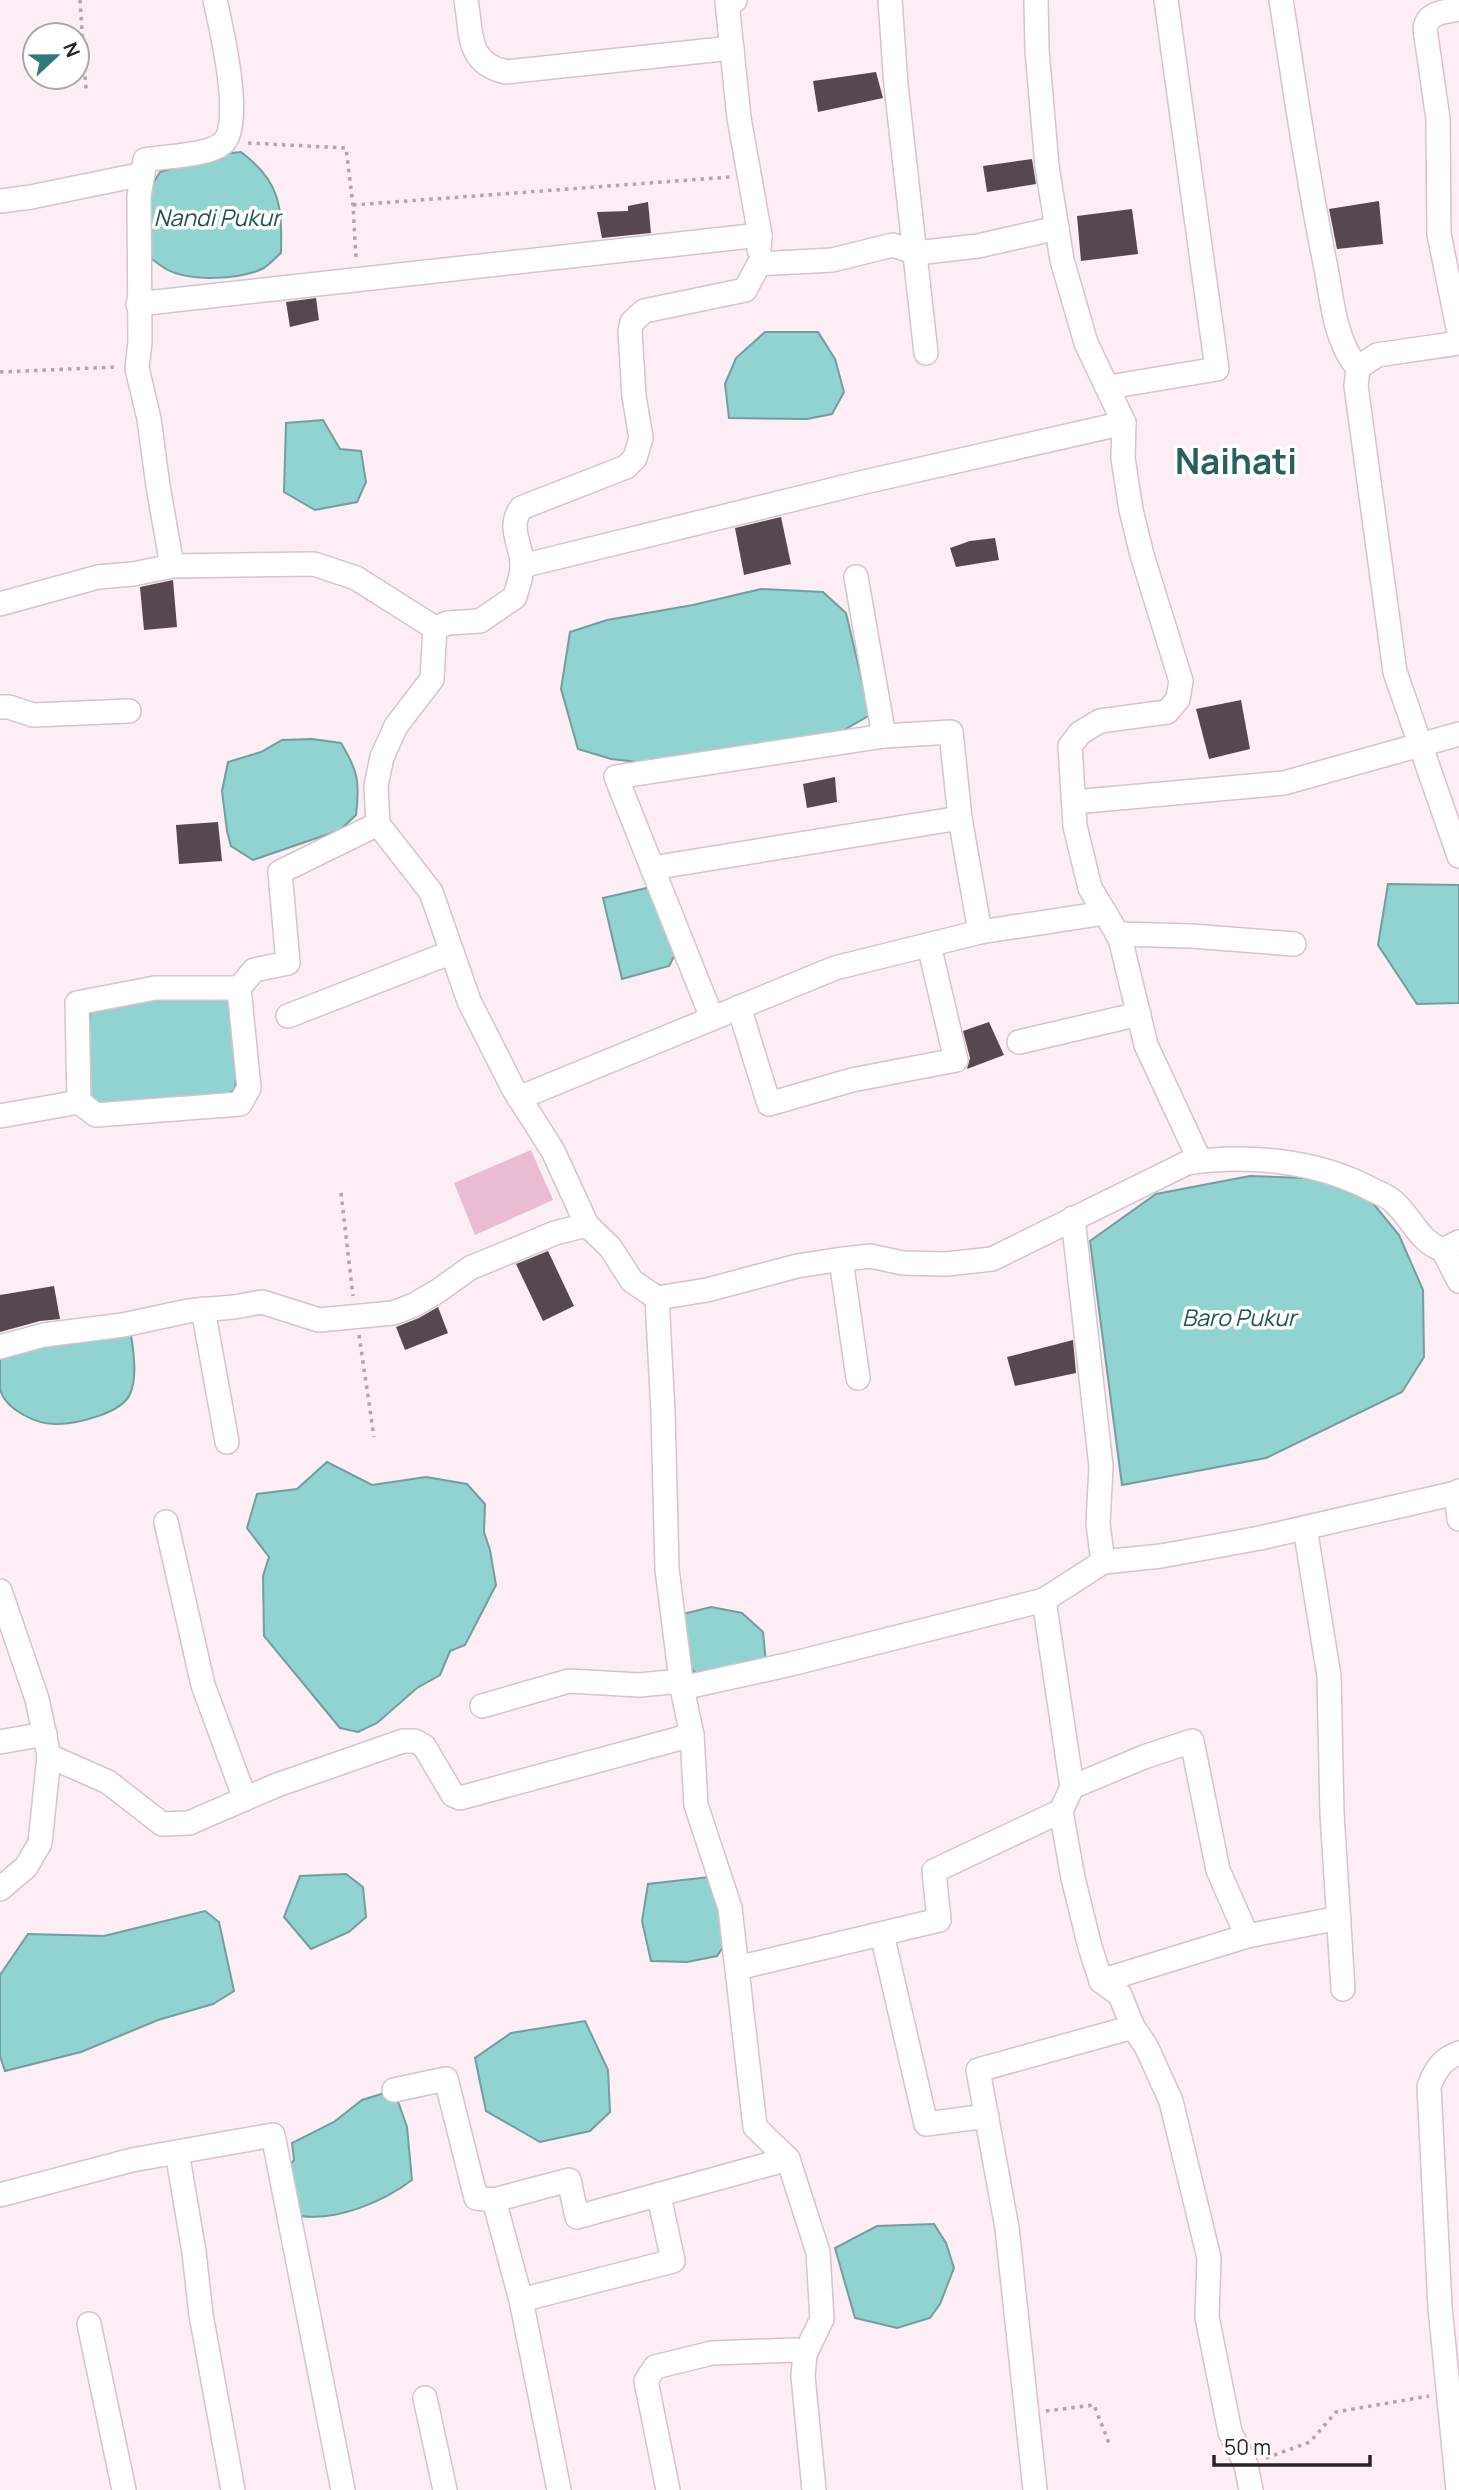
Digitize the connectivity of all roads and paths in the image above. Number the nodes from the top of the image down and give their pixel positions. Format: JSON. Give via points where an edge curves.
{"nodes":[{"id":1,"x":80,"y":0,"type":"edge"},
{"id":2,"x":215,"y":0,"type":"edge"},
{"id":3,"x":466,"y":0,"type":"edge"},
{"id":4,"x":735,"y":0,"type":"edge"},
{"id":5,"x":890,"y":0,"type":"edge"},
{"id":6,"x":1036,"y":0,"type":"edge"},
{"id":7,"x":1166,"y":0,"type":"edge"},
{"id":8,"x":1281,"y":0,"type":"edge"},
{"id":9,"x":1459,"y":9,"type":"edge"},
{"id":10,"x":81,"y":21,"type":"edge"},
{"id":11,"x":732,"y":48,"type":"junction"},
{"id":12,"x":224,"y":142,"type":"junction"},
{"id":13,"x":142,"y":174,"type":"junction"},
{"id":14,"x":749,"y":175,"type":"junction"},
{"id":15,"x":0,"y":201,"type":"edge"},
{"id":16,"x":354,"y":205,"type":"junction"},
{"id":17,"x":1057,"y":228,"type":"junction"},
{"id":18,"x":760,"y":234,"type":"junction"},
{"id":19,"x":916,"y":253,"type":"junction"},
{"id":20,"x":759,"y":264,"type":"junction"},
{"id":21,"x":358,"y":279,"type":"junction"},
{"id":22,"x":138,"y":304,"type":"junction"},
{"id":23,"x":1459,"y":333,"type":"edge"},
{"id":24,"x":1459,"y":343,"type":"edge"},
{"id":25,"x":926,"y":354,"type":"dead end"},
{"id":26,"x":137,"y":368,"type":"junction"},
{"id":27,"x":1358,"y":368,"type":"junction"},
{"id":28,"x":0,"y":372,"type":"edge"},
{"id":29,"x":1109,"y":387,"type":"junction"},
{"id":30,"x":1124,"y":423,"type":"junction"},
{"id":31,"x":172,"y":566,"type":"junction"},
{"id":32,"x":522,"y":566,"type":"junction"},
{"id":33,"x":856,"y":577,"type":"dead end"},
{"id":34,"x":0,"y":604,"type":"edge"},
{"id":35,"x":435,"y":628,"type":"junction"},
{"id":36,"x":0,"y":707,"type":"edge"},
{"id":37,"x":129,"y":711,"type":"dead end"},
{"id":38,"x":1459,"y":734,"type":"edge"},
{"id":39,"x":884,"y":736,"type":"junction"},
{"id":40,"x":1420,"y":744,"type":"junction"},
{"id":41,"x":1074,"y":802,"type":"junction"},
{"id":42,"x":960,"y":818,"type":"junction"},
{"id":43,"x":377,"y":824,"type":"junction"},
{"id":44,"x":1459,"y":856,"type":"edge"},
{"id":45,"x":652,"y":868,"type":"junction"},
{"id":46,"x":1105,"y":914,"type":"junction"},
{"id":47,"x":980,"y":932,"type":"junction"},
{"id":48,"x":1117,"y":934,"type":"junction"},
{"id":49,"x":1294,"y":944,"type":"dead end"},
{"id":50,"x":929,"y":945,"type":"junction"},
{"id":51,"x":452,"y":952,"type":"junction"},
{"id":52,"x":239,"y":988,"type":"junction"},
{"id":53,"x":739,"y":1007,"type":"junction"},
{"id":54,"x":1139,"y":1014,"type":"junction"},
{"id":55,"x":288,"y":1016,"type":"dead end"},
{"id":56,"x":712,"y":1018,"type":"junction"},
{"id":57,"x":1018,"y":1042,"type":"dead end"},
{"id":58,"x":519,"y":1098,"type":"junction"},
{"id":59,"x":79,"y":1102,"type":"junction"},
{"id":60,"x":0,"y":1116,"type":"edge"},
{"id":61,"x":1200,"y":1161,"type":"junction"},
{"id":62,"x":1073,"y":1219,"type":"junction"},
{"id":63,"x":587,"y":1225,"type":"junction"},
{"id":64,"x":1451,"y":1246,"type":"edge"},
{"id":65,"x":841,"y":1260,"type":"junction"},
{"id":66,"x":1459,"y":1281,"type":"edge"},
{"id":67,"x":657,"y":1298,"type":"junction"},
{"id":68,"x":203,"y":1309,"type":"junction"},
{"id":69,"x":0,"y":1347,"type":"edge"},
{"id":70,"x":858,"y":1378,"type":"dead end"},
{"id":71,"x":227,"y":1442,"type":"dead end"},
{"id":72,"x":1457,"y":1492,"type":"edge"},
{"id":73,"x":1459,"y":1519,"type":"edge"},
{"id":74,"x":166,"y":1522,"type":"dead end"},
{"id":75,"x":1305,"y":1528,"type":"junction"},
{"id":76,"x":1103,"y":1562,"type":"junction"},
{"id":77,"x":0,"y":1591,"type":"edge"},
{"id":78,"x":1044,"y":1600,"type":"junction"},
{"id":79,"x":681,"y":1684,"type":"junction"},
{"id":80,"x":482,"y":1706,"type":"dead end"},
{"id":81,"x":692,"y":1735,"type":"junction"},
{"id":82,"x":0,"y":1742,"type":"edge"},
{"id":83,"x":47,"y":1745,"type":"junction"},
{"id":84,"x":1072,"y":1787,"type":"junction"},
{"id":85,"x":245,"y":1799,"type":"junction"},
{"id":86,"x":1061,"y":1811,"type":"junction"},
{"id":87,"x":0,"y":1889,"type":"edge"},
{"id":88,"x":1339,"y":1918,"type":"junction"},
{"id":89,"x":882,"y":1934,"type":"junction"},
{"id":90,"x":1247,"y":1936,"type":"junction"},
{"id":91,"x":737,"y":1968,"type":"junction"},
{"id":92,"x":1101,"y":1981,"type":"junction"},
{"id":93,"x":1343,"y":1989,"type":"dead end"},
{"id":94,"x":1133,"y":2027,"type":"junction"},
{"id":95,"x":1459,"y":2053,"type":"edge"},
{"id":96,"x":394,"y":2090,"type":"dead end"},
{"id":97,"x":987,"y":2116,"type":"junction"},
{"id":98,"x":177,"y":2152,"type":"junction"},
{"id":99,"x":788,"y":2159,"type":"junction"},
{"id":100,"x":0,"y":2195,"type":"edge"},
{"id":101,"x":659,"y":2196,"type":"junction"},
{"id":102,"x":494,"y":2200,"type":"junction"},
{"id":103,"x":521,"y":2300,"type":"junction"},
{"id":104,"x":89,"y":2324,"type":"dead end"},
{"id":105,"x":1451,"y":2342,"type":"edge"},
{"id":106,"x":805,"y":2354,"type":"junction"},
{"id":107,"x":1448,"y":2393,"type":"junction"},
{"id":108,"x":425,"y":2399,"type":"dead end"},
{"id":109,"x":1027,"y":2414,"type":"junction"},
{"id":110,"x":1109,"y":2443,"type":"dead end"},
{"id":111,"x":1246,"y":2465,"type":"junction"},
{"id":112,"x":124,"y":2490,"type":"edge"},
{"id":113,"x":233,"y":2490,"type":"edge"},
{"id":114,"x":343,"y":2490,"type":"edge"},
{"id":115,"x":444,"y":2490,"type":"edge"},
{"id":116,"x":559,"y":2490,"type":"edge"},
{"id":117,"x":668,"y":2490,"type":"edge"},
{"id":118,"x":814,"y":2490,"type":"edge"},
{"id":119,"x":1035,"y":2490,"type":"edge"},
{"id":120,"x":1251,"y":2490,"type":"edge"},
{"id":121,"x":1458,"y":2490,"type":"edge"}],
"edges":[{"from":1,"to":10,"type":"path"},
{"from":2,"to":12,"type":"street","via":[[231,85],[231,130]]},
{"from":3,"to":11,"type":"street","via":[[475,52],[484,63],[506,72]]},
{"from":4,"to":11,"type":"street","via":[[727,2]]},
{"from":5,"to":19,"type":"street"},
{"from":6,"to":17,"type":"street","via":[[1046,153]]},
{"from":7,"to":29,"type":"street","via":[[1217,369]]},
{"from":8,"to":27,"type":"street","via":[[1339,334]]},
{"from":9,"to":23,"type":"street","via":[[1433,15],[1425,29],[1438,119],[1439,234]]},
{"from":11,"to":14,"type":"street"},
{"from":12,"to":13,"type":"street","via":[[209,151],[145,160]]},
{"from":12,"to":16,"type":"path","via":[[346,148]]},
{"from":13,"to":15,"type":"street"},
{"from":13,"to":22,"type":"street"},
{"from":14,"to":16,"type":"path"},
{"from":14,"to":18,"type":"street"},
{"from":16,"to":21,"type":"path"},
{"from":17,"to":19,"type":"street","via":[[978,246]]},
{"from":17,"to":29,"type":"street","via":[[1086,343]]},
{"from":18,"to":20,"type":"street"},
{"from":18,"to":21,"type":"street"},
{"from":19,"to":20,"type":"street","via":[[893,244],[832,260]]},
{"from":19,"to":25,"type":"street"},
{"from":20,"to":32,"type":"street","via":[[745,290],[644,311],[632,322],[640,438],[635,458],[626,467],[521,508],[515,530]]},
{"from":21,"to":22,"type":"street"},
{"from":22,"to":26,"type":"street"},
{"from":24,"to":27,"type":"street","via":[[1377,355]]},
{"from":26,"to":28,"type":"path"},
{"from":26,"to":31,"type":"street"},
{"from":27,"to":40,"type":"street","via":[[1356,386],[1395,672]]},
{"from":29,"to":30,"type":"street"},
{"from":30,"to":32,"type":"street"},
{"from":30,"to":41,"type":"street","via":[[1123,458],[1131,510],[1181,681],[1178,699],[1167,712],[1100,721],[1080,733],[1070,746]]},
{"from":31,"to":34,"type":"street","via":[[98,577]]},
{"from":31,"to":35,"type":"street","via":[[314,564],[356,578]]},
{"from":32,"to":35,"type":"street","via":[[515,597],[480,621]]},
{"from":33,"to":39,"type":"street"},
{"from":35,"to":43,"type":"street","via":[[432,679],[396,726],[382,757],[376,786]]},
{"from":36,"to":37,"type":"street","via":[[33,715]]},
{"from":38,"to":40,"type":"street"},
{"from":39,"to":42,"type":"street","via":[[951,732]]},
{"from":39,"to":45,"type":"street","via":[[616,777]]},
{"from":40,"to":41,"type":"street","via":[[1284,783]]},
{"from":40,"to":44,"type":"street"},
{"from":41,"to":46,"type":"street","via":[[1090,888]]},
{"from":42,"to":45,"type":"street"},
{"from":42,"to":47,"type":"street"},
{"from":43,"to":51,"type":"street","via":[[431,891]]},
{"from":43,"to":52,"type":"street","via":[[280,872],[288,963],[254,970]]},
{"from":45,"to":56,"type":"street"},
{"from":46,"to":47,"type":"street"},
{"from":46,"to":48,"type":"street"},
{"from":47,"to":50,"type":"street"},
{"from":48,"to":49,"type":"street"},
{"from":48,"to":54,"type":"street"},
{"from":50,"to":53,"type":"street","via":[[835,968]]},
{"from":50,"to":53,"type":"street","via":[[956,1060],[852,1080],[769,1104]]},
{"from":51,"to":55,"type":"street"},
{"from":51,"to":58,"type":"street","via":[[469,1001]]},
{"from":52,"to":59,"type":"street","via":[[155,989],[77,1003]]},
{"from":52,"to":59,"type":"street","via":[[249,1088],[240,1104],[96,1115]]},
{"from":53,"to":56,"type":"street"},
{"from":54,"to":57,"type":"street"},
{"from":54,"to":61,"type":"street","via":[[1146,1045]]},
{"from":56,"to":58,"type":"street"},
{"from":58,"to":63,"type":"street","via":[[553,1151]]},
{"from":59,"to":60,"type":"street"},
{"from":61,"to":62,"type":"street","via":[[1187,1163]]},
{"from":61,"to":64,"type":"street","via":[[1266,1160],[1313,1166],[1394,1201],[1431,1246]]},
{"from":62,"to":65,"type":"street","via":[[992,1259],[946,1264],[870,1256]]},
{"from":62,"to":76,"type":"street","via":[[1101,1466],[1098,1524]]},
{"from":63,"to":67,"type":"street","via":[[610,1247],[632,1280]]},
{"from":63,"to":68,"type":"street","via":[[555,1233],[470,1268],[438,1291],[393,1313],[318,1320],[262,1302]]},
{"from":64,"to":66,"type":"street"},
{"from":65,"to":67,"type":"street"},
{"from":65,"to":70,"type":"street"},
{"from":67,"to":79,"type":"street","via":[[667,1569]]},
{"from":68,"to":69,"type":"street","via":[[44,1335]]},
{"from":68,"to":71,"type":"street"},
{"from":72,"to":73,"type":"street"},
{"from":72,"to":75,"type":"street"},
{"from":74,"to":85,"type":"street","via":[[203,1685]]},
{"from":75,"to":76,"type":"street","via":[[1161,1556]]},
{"from":75,"to":88,"type":"street","via":[[1329,1676]]},
{"from":76,"to":78,"type":"street"},
{"from":77,"to":83,"type":"street","via":[[37,1699]]},
{"from":78,"to":79,"type":"street","via":[[791,1664]]},
{"from":78,"to":84,"type":"street"},
{"from":79,"to":80,"type":"street","via":[[569,1681]]},
{"from":79,"to":81,"type":"street"},
{"from":81,"to":85,"type":"street","via":[[460,1798],[453,1795],[424,1746],[403,1741]]},
{"from":81,"to":91,"type":"street","via":[[696,1805],[730,1908]]},
{"from":82,"to":83,"type":"street"},
{"from":83,"to":85,"type":"street","via":[[108,1782],[162,1824],[189,1823]]},
{"from":83,"to":87,"type":"street","via":[[40,1843],[26,1867]]},
{"from":84,"to":86,"type":"street"},
{"from":84,"to":90,"type":"street","via":[[1192,1741],[1218,1870]]},
{"from":86,"to":89,"type":"street","via":[[934,1871],[939,1920]]},
{"from":86,"to":92,"type":"street","via":[[1073,1878]]},
{"from":88,"to":90,"type":"street"},
{"from":88,"to":93,"type":"street"},
{"from":89,"to":91,"type":"street"},
{"from":89,"to":97,"type":"street","via":[[926,2124]]},
{"from":90,"to":92,"type":"street"},
{"from":91,"to":99,"type":"street","via":[[755,2127]]},
{"from":92,"to":94,"type":"street","via":[[1120,1995]]},
{"from":94,"to":97,"type":"street","via":[[978,2070]]},
{"from":94,"to":111,"type":"street","via":[[1171,2101],[1209,2258],[1207,2317],[1230,2432]]},
{"from":95,"to":105,"type":"street","via":[[1436,2069],[1429,2086]]},
{"from":96,"to":102,"type":"street","via":[[446,2079],[476,2198]]},
{"from":97,"to":109,"type":"street","via":[[1007,2228]]},
{"from":98,"to":100,"type":"street"},
{"from":98,"to":113,"type":"street"},
{"from":98,"to":114,"type":"street","via":[[273,2134]]},
{"from":99,"to":101,"type":"street"},
{"from":99,"to":106,"type":"street","via":[[818,2252],[822,2319]]},
{"from":101,"to":102,"type":"street","via":[[577,2217],[569,2180]]},
{"from":101,"to":103,"type":"street","via":[[673,2261]]},
{"from":102,"to":103,"type":"street"},
{"from":103,"to":116,"type":"street"},
{"from":104,"to":112,"type":"street"},
{"from":105,"to":107,"type":"street"},
{"from":106,"to":117,"type":"street","via":[[795,2350],[712,2353],[655,2367],[646,2381]]},
{"from":106,"to":118,"type":"street"},
{"from":107,"to":111,"type":"path","via":[[1336,2412],[1311,2442]]},
{"from":107,"to":121,"type":"street"},
{"from":108,"to":115,"type":"street"},
{"from":109,"to":110,"type":"path","via":[[1094,2405]]},
{"from":109,"to":119,"type":"street"},
{"from":111,"to":120,"type":"street"}]}
